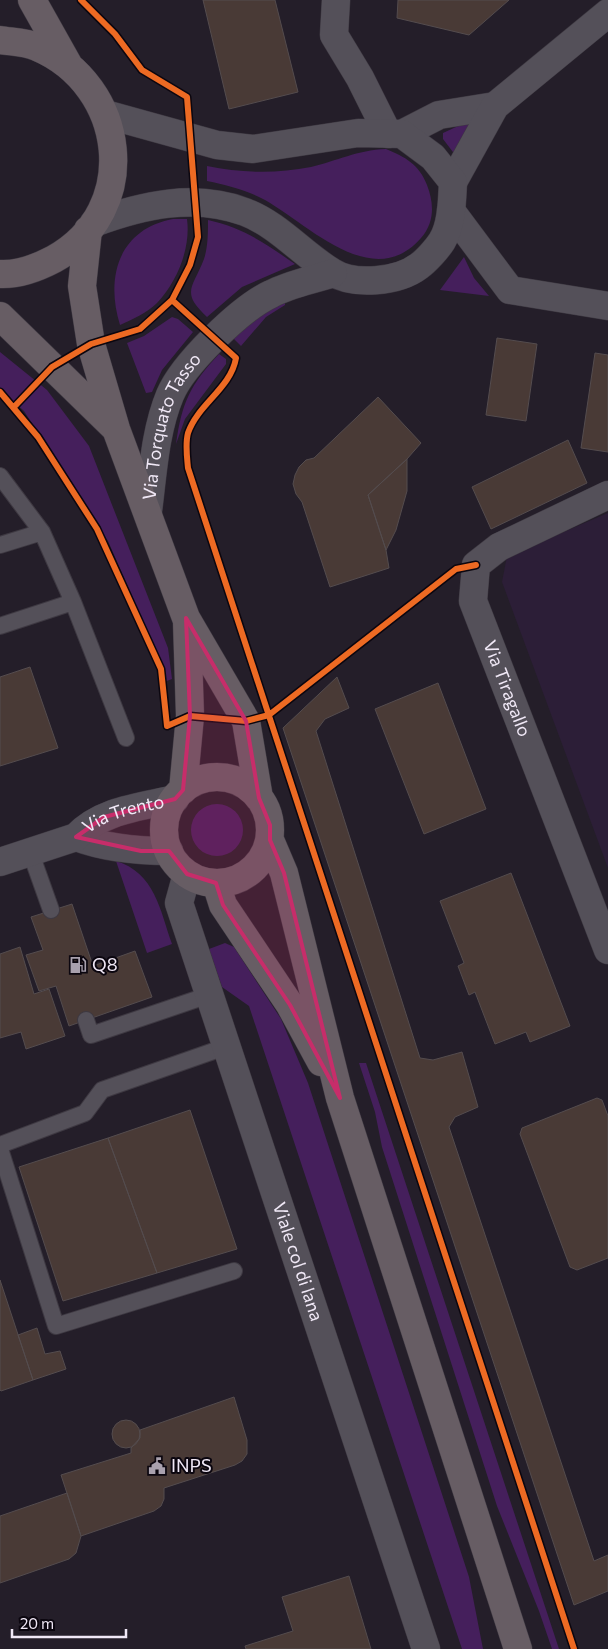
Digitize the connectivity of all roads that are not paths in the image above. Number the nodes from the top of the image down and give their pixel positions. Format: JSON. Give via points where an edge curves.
{"nodes":[{"id":1,"x":32,"y":0,"type":"edge"},
{"id":2,"x":336,"y":0,"type":"edge"},
{"id":3,"x":608,"y":13,"type":"edge"},
{"id":4,"x":0,"y":40,"type":"edge"},
{"id":5,"x":69,"y":65,"type":"junction"},
{"id":6,"x":495,"y":106,"type":"junction"},
{"id":7,"x":106,"y":114,"type":"junction"},
{"id":8,"x":395,"y":134,"type":"junction"},
{"id":9,"x":452,"y":182,"type":"junction"},
{"id":10,"x":451,"y":211,"type":"junction"},
{"id":11,"x":91,"y":227,"type":"junction"},
{"id":12,"x":333,"y":273,"type":"junction"},
{"id":13,"x":0,"y":274,"type":"edge"},
{"id":14,"x":608,"y":306,"type":"edge"},
{"id":15,"x":0,"y":316,"type":"edge"},
{"id":16,"x":116,"y":429,"type":"junction"},
{"id":17,"x":0,"y":476,"type":"edge"},
{"id":18,"x":608,"y":495,"type":"edge"},
{"id":19,"x":148,"y":511,"type":"junction"},
{"id":20,"x":42,"y":532,"type":"junction"},
{"id":21,"x":0,"y":545,"type":"edge"},
{"id":22,"x":73,"y":602,"type":"junction"},
{"id":23,"x":186,"y":618,"type":"junction"},
{"id":24,"x":0,"y":626,"type":"edge"},
{"id":25,"x":126,"y":738,"type":"dead end"},
{"id":26,"x":179,"y":794,"type":"junction"},
{"id":27,"x":259,"y":798,"type":"junction"},
{"id":28,"x":76,"y":837,"type":"junction"},
{"id":29,"x":270,"y":840,"type":"junction"},
{"id":30,"x":30,"y":851,"type":"junction"},
{"id":31,"x":169,"y":851,"type":"junction"},
{"id":32,"x":0,"y":862,"type":"edge"},
{"id":33,"x":187,"y":874,"type":"junction"},
{"id":34,"x":216,"y":883,"type":"junction"},
{"id":35,"x":51,"y":910,"type":"dead end"},
{"id":36,"x":608,"y":950,"type":"edge"},
{"id":37,"x":209,"y":995,"type":"junction"},
{"id":38,"x":86,"y":1020,"type":"dead end"},
{"id":39,"x":228,"y":1046,"type":"junction"},
{"id":40,"x":340,"y":1098,"type":"junction"},
{"id":41,"x":0,"y":1147,"type":"edge"},
{"id":42,"x":234,"y":1271,"type":"dead end"},
{"id":43,"x":426,"y":1649,"type":"edge"},
{"id":44,"x":518,"y":1649,"type":"edge"}],
"edges":[{"from":1,"to":5,"type":"main road"},
{"from":2,"to":8,"type":"street","via":[[334,35]]},
{"from":3,"to":6,"type":"street"},
{"from":4,"to":5,"type":"main road","via":[[36,46]]},
{"from":5,"to":7,"type":"main road","via":[[91,87]]},
{"from":6,"to":8,"type":"street","via":[[438,115]]},
{"from":6,"to":9,"type":"street"},
{"from":7,"to":8,"type":"street","via":[[217,145],[253,149],[358,133]]},
{"from":7,"to":11,"type":"main road","via":[[113,142],[113,170],[106,198]]},
{"from":8,"to":9,"type":"street","via":[[433,157]]},
{"from":9,"to":10,"type":"street"},
{"from":10,"to":12,"type":"street","via":[[443,241],[419,266],[379,280],[356,280]]},
{"from":10,"to":14,"type":"street","via":[[510,290]]},
{"from":11,"to":12,"type":"street","via":[[127,211],[196,202],[245,212],[285,234]]},
{"from":11,"to":13,"type":"main road","via":[[66,252],[39,267]]},
{"from":11,"to":16,"type":"main road","via":[[82,286],[91,344]]},
{"from":12,"to":19,"type":"street","name":"Via Torquato Tasso","via":[[271,294],[235,317],[183,374],[170,394],[156,449]]},
{"from":15,"to":16,"type":"main road"},
{"from":16,"to":19,"type":"main road"},
{"from":17,"to":20,"type":"lane"},
{"from":18,"to":36,"type":"street","name":"Via Tiragallo","via":[[491,553],[476,565],[473,601]]},
{"from":19,"to":23,"type":"main road"},
{"from":20,"to":21,"type":"lane"},
{"from":20,"to":22,"type":"lane"},
{"from":22,"to":24,"type":"lane"},
{"from":22,"to":25,"type":"lane"},
{"from":23,"to":26,"type":"main road","via":[[190,716]]},
{"from":23,"to":27,"type":"main road","via":[[246,721]]},
{"from":26,"to":27,"type":"main road","via":[[194,782],[222,777],[237,781]]},
{"from":26,"to":28,"type":"street","name":"Via Trento","via":[[104,817],[84,828]]},
{"from":26,"to":31,"type":"main road","via":[[168,810],[165,824]]},
{"from":27,"to":29,"type":"main road","via":[[267,810]]},
{"from":28,"to":30,"type":"street","name":"Via Trento"},
{"from":28,"to":31,"type":"street","name":"Via Trento","via":[[141,851]]},
{"from":29,"to":34,"type":"main road","via":[[256,867],[230,882]]},
{"from":29,"to":40,"type":"main road","via":[[284,873]]},
{"from":30,"to":32,"type":"street","name":"Via Trento"},
{"from":30,"to":35,"type":"lane"},
{"from":31,"to":33,"type":"main road"},
{"from":33,"to":34,"type":"main road"},
{"from":33,"to":37,"type":"street","name":"Viale col di lana","via":[[179,903]]},
{"from":34,"to":40,"type":"main road","via":[[223,905],[290,1005]]},
{"from":37,"to":38,"type":"lane","via":[[91,1035]]},
{"from":37,"to":39,"type":"street","name":"Viale col di lana"},
{"from":39,"to":41,"type":"lane","via":[[102,1090],[84,1113]]},
{"from":39,"to":43,"type":"street","name":"Viale col di lana"},
{"from":40,"to":44,"type":"main road"},
{"from":41,"to":42,"type":"lane","via":[[56,1326]]}]}
